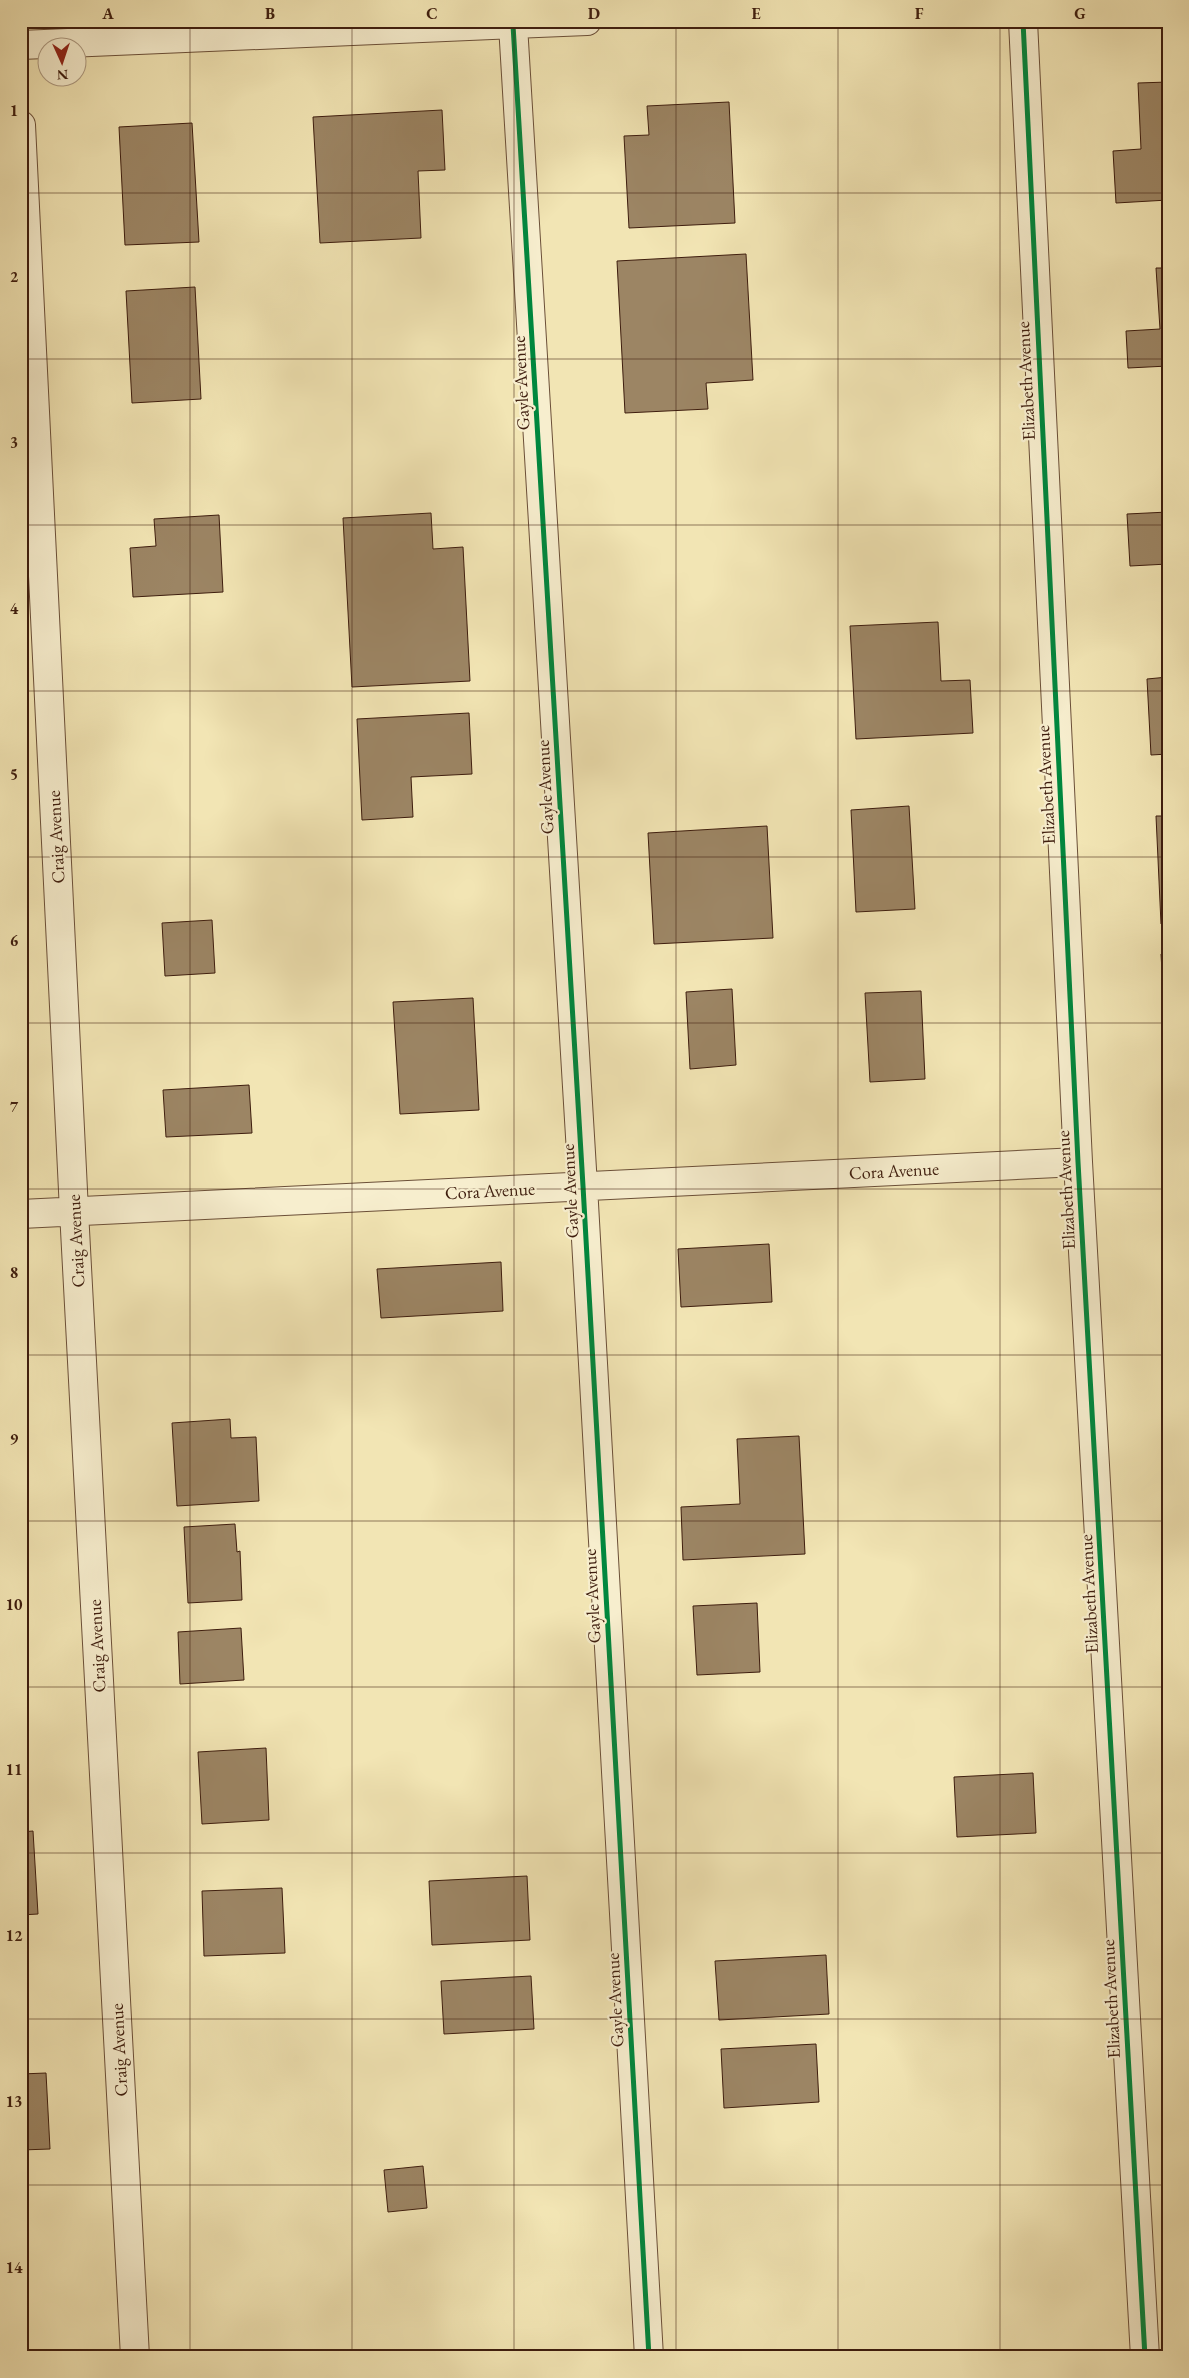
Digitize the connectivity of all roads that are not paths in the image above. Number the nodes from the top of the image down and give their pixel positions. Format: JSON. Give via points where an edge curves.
{"nodes":[{"id":1,"x":587,"y":21,"type":"edge"},
{"id":2,"x":1022,"y":21,"type":"edge"},
{"id":3,"x":513,"y":25,"type":"junction"},
{"id":4,"x":21,"y":45,"type":"edge"},
{"id":5,"x":21,"y":125,"type":"edge"},
{"id":6,"x":1078,"y":1162,"type":"junction"},
{"id":7,"x":583,"y":1186,"type":"junction"},
{"id":8,"x":74,"y":1211,"type":"junction"},
{"id":9,"x":21,"y":1214,"type":"edge"},
{"id":10,"x":135,"y":2357,"type":"edge"},
{"id":11,"x":648,"y":2357,"type":"edge"},
{"id":12,"x":1145,"y":2357,"type":"edge"}],
"edges":[{"from":1,"to":3,"type":"street"},
{"from":2,"to":6,"type":"street","name":"Elizabeth Avenue"},
{"from":3,"to":4,"type":"street"},
{"from":3,"to":7,"type":"street","name":"Gayle Avenue"},
{"from":5,"to":8,"type":"street","name":"Craig Avenue"},
{"from":6,"to":7,"type":"street","name":"Cora Avenue"},
{"from":6,"to":12,"type":"street","name":"Elizabeth Avenue"},
{"from":7,"to":8,"type":"street","name":"Cora Avenue"},
{"from":7,"to":11,"type":"street","name":"Gayle Avenue"},
{"from":8,"to":9,"type":"street","name":"Cora Avenue"},
{"from":8,"to":10,"type":"street","name":"Craig Avenue"}]}
